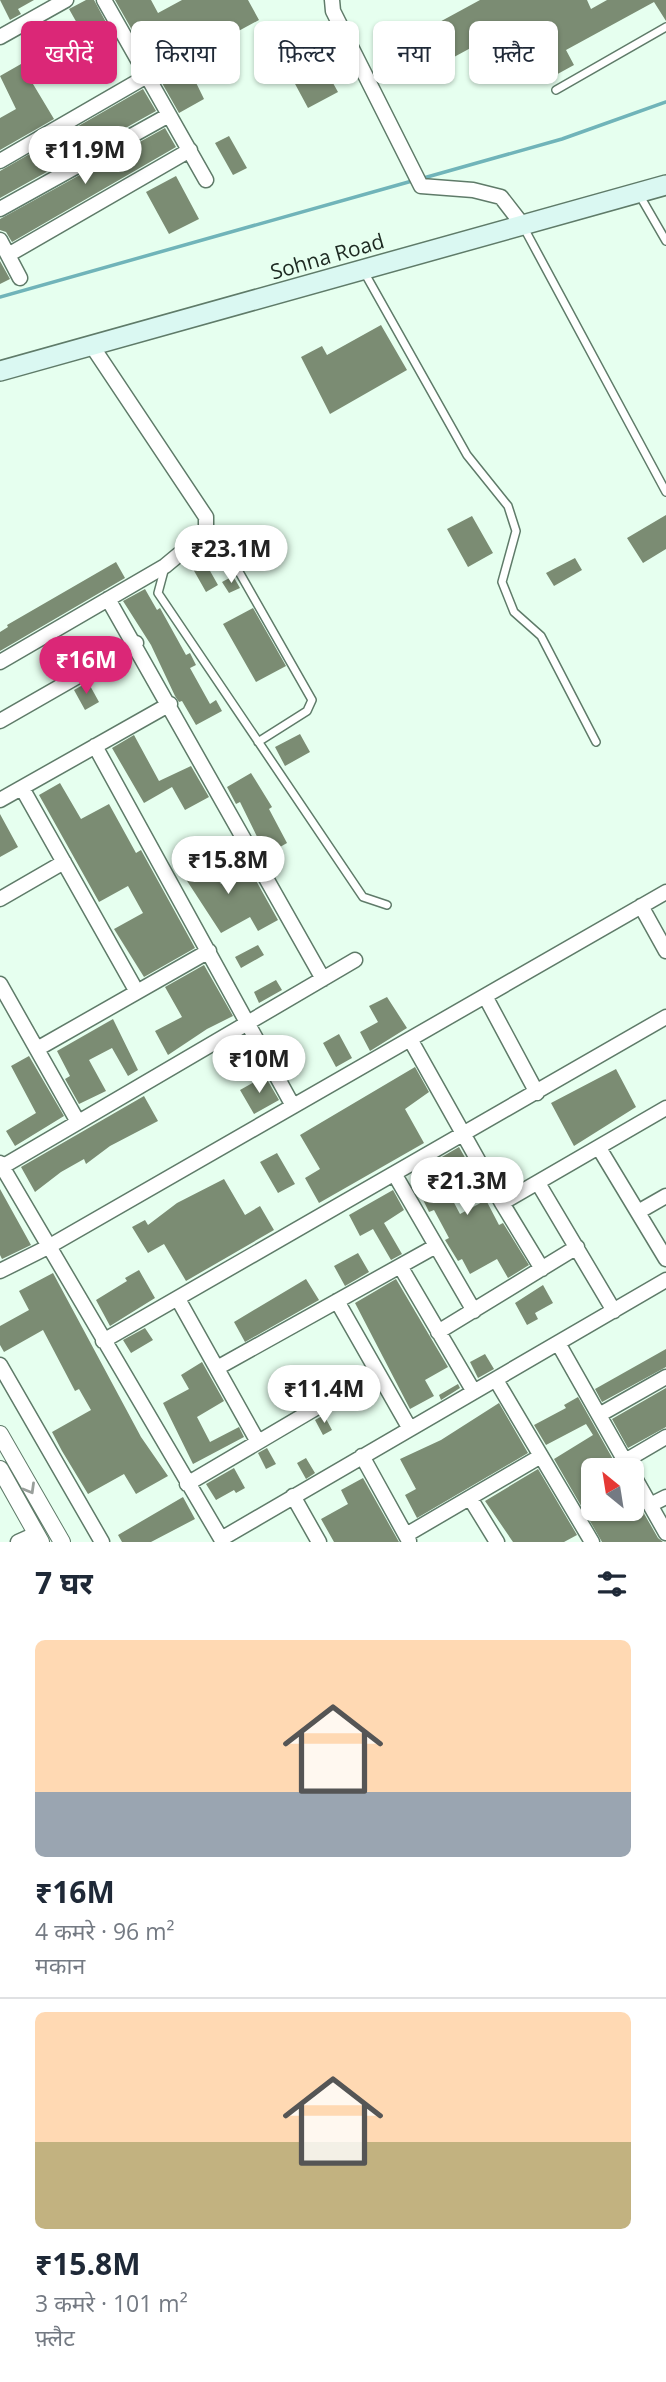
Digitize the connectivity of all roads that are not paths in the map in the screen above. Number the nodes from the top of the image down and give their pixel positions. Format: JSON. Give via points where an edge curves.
{"nodes":[{"id":1,"x":66,"y":0,"type":"edge"},
{"id":2,"x":104,"y":0,"type":"edge"},
{"id":3,"x":332,"y":0,"type":"edge"},
{"id":4,"x":666,"y":27,"type":"edge"},
{"id":5,"x":0,"y":37,"type":"edge"},
{"id":6,"x":131,"y":48,"type":"edge"},
{"id":7,"x":133,"y":84,"type":"edge"},
{"id":8,"x":152,"y":84,"type":"edge"},
{"id":9,"x":556,"y":90,"type":"dead end"},
{"id":10,"x":169,"y":115,"type":"junction"},
{"id":11,"x":191,"y":150,"type":"junction"},
{"id":12,"x":0,"y":161,"type":"edge"},
{"id":13,"x":206,"y":180,"type":"dead end"},
{"id":14,"x":666,"y":185,"type":"edge"},
{"id":15,"x":639,"y":192,"type":"junction"},
{"id":16,"x":0,"y":209,"type":"edge"},
{"id":17,"x":522,"y":224,"type":"junction"},
{"id":18,"x":0,"y":240,"type":"edge"},
{"id":19,"x":666,"y":241,"type":"edge"},
{"id":20,"x":8,"y":255,"type":"junction"},
{"id":21,"x":363,"y":270,"type":"junction"},
{"id":22,"x":20,"y":278,"type":"dead end"},
{"id":23,"x":92,"y":346,"type":"junction"},
{"id":24,"x":0,"y":371,"type":"edge"},
{"id":25,"x":666,"y":492,"type":"edge"},
{"id":26,"x":206,"y":532,"type":"junction"},
{"id":27,"x":165,"y":566,"type":"junction"},
{"id":28,"x":108,"y":598,"type":"junction"},
{"id":29,"x":136,"y":643,"type":"junction"},
{"id":30,"x":0,"y":662,"type":"edge"},
{"id":31,"x":170,"y":704,"type":"junction"},
{"id":32,"x":0,"y":721,"type":"edge"},
{"id":33,"x":258,"y":742,"type":"junction"},
{"id":34,"x":596,"y":742,"type":"dead end"},
{"id":35,"x":95,"y":746,"type":"junction"},
{"id":36,"x":22,"y":788,"type":"junction"},
{"id":37,"x":0,"y":800,"type":"edge"},
{"id":38,"x":64,"y":862,"type":"junction"},
{"id":39,"x":666,"y":892,"type":"edge"},
{"id":40,"x":0,"y":899,"type":"edge"},
{"id":41,"x":387,"y":905,"type":"dead end"},
{"id":42,"x":641,"y":906,"type":"junction"},
{"id":43,"x":209,"y":951,"type":"junction"},
{"id":44,"x":666,"y":951,"type":"edge"},
{"id":45,"x":355,"y":960,"type":"dead end"},
{"id":46,"x":323,"y":978,"type":"junction"},
{"id":47,"x":0,"y":984,"type":"edge"},
{"id":48,"x":137,"y":992,"type":"junction"},
{"id":49,"x":485,"y":996,"type":"junction"},
{"id":50,"x":666,"y":1017,"type":"edge"},
{"id":51,"x":248,"y":1022,"type":"junction"},
{"id":52,"x":410,"y":1039,"type":"junction"},
{"id":53,"x":37,"y":1049,"type":"junction"},
{"id":54,"x":537,"y":1093,"type":"junction"},
{"id":55,"x":293,"y":1106,"type":"junction"},
{"id":56,"x":666,"y":1108,"type":"edge"},
{"id":57,"x":78,"y":1122,"type":"junction"},
{"id":58,"x":463,"y":1136,"type":"junction"},
{"id":59,"x":599,"y":1148,"type":"junction"},
{"id":60,"x":1,"y":1165,"type":"edge"},
{"id":61,"x":395,"y":1175,"type":"junction"},
{"id":62,"x":538,"y":1183,"type":"junction"},
{"id":63,"x":666,"y":1196,"type":"edge"},
{"id":64,"x":502,"y":1203,"type":"junction"},
{"id":65,"x":638,"y":1212,"type":"junction"},
{"id":66,"x":436,"y":1246,"type":"junction"},
{"id":67,"x":48,"y":1247,"type":"junction"},
{"id":68,"x":577,"y":1247,"type":"junction"},
{"id":69,"x":666,"y":1259,"type":"edge"},
{"id":70,"x":401,"y":1266,"type":"junction"},
{"id":71,"x":542,"y":1269,"type":"junction"},
{"id":72,"x":0,"y":1271,"type":"edge"},
{"id":73,"x":666,"y":1280,"type":"edge"},
{"id":74,"x":178,"y":1298,"type":"junction"},
{"id":75,"x":337,"y":1301,"type":"junction"},
{"id":76,"x":474,"y":1311,"type":"junction"},
{"id":77,"x":614,"y":1311,"type":"junction"},
{"id":78,"x":439,"y":1332,"type":"junction"},
{"id":79,"x":103,"y":1341,"type":"junction"},
{"id":80,"x":558,"y":1343,"type":"junction"},
{"id":81,"x":0,"y":1366,"type":"edge"},
{"id":82,"x":217,"y":1368,"type":"junction"},
{"id":83,"x":377,"y":1373,"type":"junction"},
{"id":84,"x":666,"y":1377,"type":"edge"},
{"id":85,"x":496,"y":1380,"type":"junction"},
{"id":86,"x":474,"y":1392,"type":"junction"},
{"id":87,"x":599,"y":1415,"type":"junction"},
{"id":88,"x":410,"y":1429,"type":"junction"},
{"id":89,"x":0,"y":1434,"type":"edge"},
{"id":90,"x":666,"y":1437,"type":"edge"},
{"id":91,"x":258,"y":1442,"type":"junction"},
{"id":92,"x":362,"y":1456,"type":"junction"},
{"id":93,"x":541,"y":1457,"type":"junction"},
{"id":94,"x":623,"y":1458,"type":"edge"},
{"id":95,"x":641,"y":1458,"type":"edge"},
{"id":96,"x":0,"y":1469,"type":"edge"},
{"id":97,"x":187,"y":1484,"type":"junction"},
{"id":98,"x":644,"y":1495,"type":"edge"},
{"id":99,"x":293,"y":1496,"type":"junction"},
{"id":100,"x":666,"y":1497,"type":"edge"},
{"id":101,"x":470,"y":1498,"type":"junction"},
{"id":102,"x":650,"y":1506,"type":"junction"},
{"id":103,"x":666,"y":1533,"type":"edge"},
{"id":104,"x":39,"y":1538,"type":"edge"},
{"id":105,"x":408,"y":1538,"type":"edge"},
{"id":106,"x":222,"y":1541,"type":"edge"},
{"id":107,"x":18,"y":1542,"type":"edge"},
{"id":108,"x":62,"y":1542,"type":"edge"},
{"id":109,"x":102,"y":1542,"type":"edge"},
{"id":110,"x":319,"y":1542,"type":"edge"},
{"id":111,"x":497,"y":1542,"type":"edge"},
{"id":112,"x":592,"y":1542,"type":"edge"}],
"edges":[{"from":1,"to":5,"type":"street"},
{"from":2,"to":6,"type":"street"},
{"from":3,"to":17,"type":"street","via":[[333,11],[421,186],[501,197]]},
{"from":4,"to":9,"type":"lane"},
{"from":7,"to":12,"type":"street"},
{"from":8,"to":10,"type":"street"},
{"from":10,"to":11,"type":"street"},
{"from":10,"to":16,"type":"street"},
{"from":11,"to":13,"type":"street"},
{"from":11,"to":20,"type":"street"},
{"from":14,"to":15,"type":"main road","name":"Sohna Road"},
{"from":15,"to":17,"type":"main road","name":"Sohna Road"},
{"from":15,"to":19,"type":"lane"},
{"from":17,"to":21,"type":"main road","name":"Sohna Road"},
{"from":17,"to":25,"type":"lane"},
{"from":18,"to":20,"type":"street"},
{"from":20,"to":22,"type":"street"},
{"from":21,"to":23,"type":"main road","name":"Sohna Road"},
{"from":21,"to":34,"type":"lane","via":[[467,455],[508,506],[516,531],[502,582],[514,612],[541,636]]},
{"from":23,"to":24,"type":"main road","name":"Sohna Road"},
{"from":23,"to":26,"type":"street","via":[[206,517]]},
{"from":26,"to":27,"type":"street"},
{"from":26,"to":33,"type":"lane","via":[[222,542],[312,700],[307,711]]},
{"from":27,"to":28,"type":"street"},
{"from":27,"to":33,"type":"lane","via":[[158,593]]},
{"from":28,"to":29,"type":"street"},
{"from":28,"to":30,"type":"street"},
{"from":29,"to":31,"type":"street"},
{"from":29,"to":32,"type":"street"},
{"from":31,"to":35,"type":"street"},
{"from":31,"to":46,"type":"street"},
{"from":33,"to":41,"type":"lane","via":[[363,897]]},
{"from":35,"to":36,"type":"street"},
{"from":35,"to":43,"type":"street"},
{"from":36,"to":37,"type":"street"},
{"from":36,"to":38,"type":"street"},
{"from":38,"to":40,"type":"street"},
{"from":38,"to":48,"type":"street"},
{"from":39,"to":42,"type":"street"},
{"from":42,"to":44,"type":"street"},
{"from":42,"to":49,"type":"street"},
{"from":43,"to":48,"type":"street"},
{"from":43,"to":51,"type":"street"},
{"from":45,"to":46,"type":"street"},
{"from":46,"to":51,"type":"street"},
{"from":47,"to":53,"type":"street"},
{"from":48,"to":53,"type":"street"},
{"from":49,"to":52,"type":"street"},
{"from":49,"to":54,"type":"street"},
{"from":50,"to":54,"type":"street"},
{"from":51,"to":55,"type":"street"},
{"from":51,"to":57,"type":"street"},
{"from":52,"to":55,"type":"street"},
{"from":52,"to":58,"type":"street"},
{"from":53,"to":57,"type":"street"},
{"from":54,"to":58,"type":"street"},
{"from":55,"to":67,"type":"street"},
{"from":56,"to":59,"type":"street"},
{"from":57,"to":60,"type":"street"},
{"from":58,"to":61,"type":"street"},
{"from":58,"to":64,"type":"street"},
{"from":59,"to":62,"type":"street"},
{"from":59,"to":65,"type":"street"},
{"from":60,"to":67,"type":"street"},
{"from":61,"to":66,"type":"street"},
{"from":61,"to":74,"type":"street"},
{"from":62,"to":64,"type":"street"},
{"from":62,"to":68,"type":"street"},
{"from":63,"to":65,"type":"street"},
{"from":64,"to":71,"type":"street"},
{"from":65,"to":69,"type":"street"},
{"from":66,"to":70,"type":"street"},
{"from":66,"to":76,"type":"street"},
{"from":67,"to":72,"type":"street"},
{"from":67,"to":79,"type":"street"},
{"from":68,"to":71,"type":"street"},
{"from":68,"to":77,"type":"street"},
{"from":70,"to":75,"type":"street"},
{"from":70,"to":78,"type":"street"},
{"from":71,"to":76,"type":"street"},
{"from":73,"to":77,"type":"street"},
{"from":74,"to":79,"type":"street"},
{"from":74,"to":82,"type":"street"},
{"from":75,"to":82,"type":"street"},
{"from":75,"to":83,"type":"street"},
{"from":76,"to":78,"type":"street"},
{"from":77,"to":80,"type":"street"},
{"from":78,"to":86,"type":"street"},
{"from":79,"to":97,"type":"street"},
{"from":80,"to":85,"type":"street"},
{"from":80,"to":87,"type":"street"},
{"from":81,"to":109,"type":"street"},
{"from":82,"to":91,"type":"street"},
{"from":83,"to":88,"type":"street"},
{"from":83,"to":91,"type":"street"},
{"from":84,"to":87,"type":"street"},
{"from":85,"to":86,"type":"street"},
{"from":85,"to":93,"type":"street"},
{"from":86,"to":88,"type":"street"},
{"from":87,"to":94,"type":"street"},
{"from":88,"to":92,"type":"street"},
{"from":89,"to":108,"type":"street","one_way":true},
{"from":90,"to":95,"type":"street"},
{"from":91,"to":97,"type":"street"},
{"from":92,"to":99,"type":"street"},
{"from":92,"to":105,"type":"street"},
{"from":93,"to":101,"type":"street"},
{"from":93,"to":112,"type":"street"},
{"from":96,"to":104,"type":"street"},
{"from":97,"to":106,"type":"street"},
{"from":98,"to":102,"type":"street"},
{"from":99,"to":106,"type":"street"},
{"from":99,"to":110,"type":"street"},
{"from":100,"to":102,"type":"street"},
{"from":101,"to":105,"type":"street"},
{"from":101,"to":111,"type":"street"},
{"from":102,"to":103,"type":"street"},
{"from":104,"to":107,"type":"street"}]}
